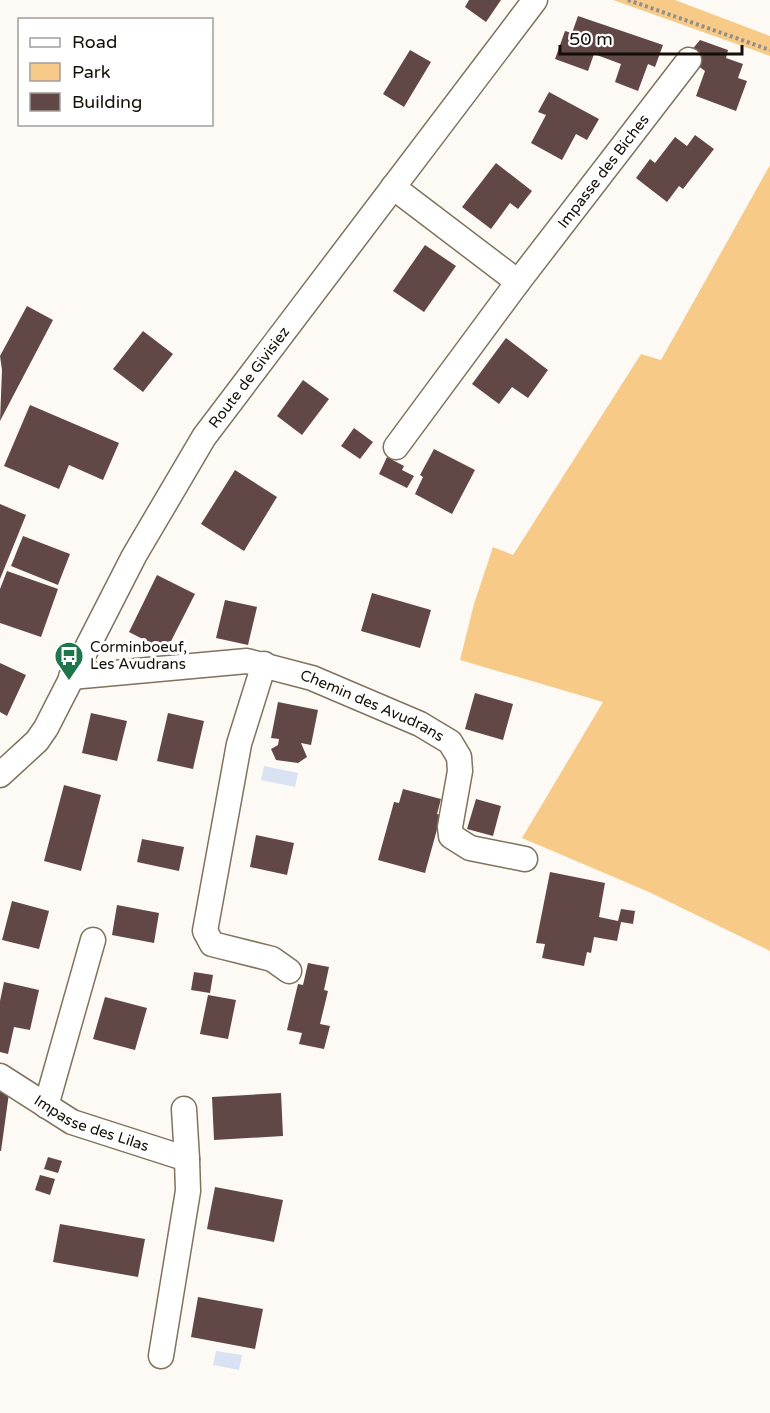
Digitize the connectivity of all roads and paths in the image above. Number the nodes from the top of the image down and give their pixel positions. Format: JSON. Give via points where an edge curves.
{"nodes":[{"id":1,"x":535,"y":0,"type":"edge"},
{"id":2,"x":628,"y":0,"type":"edge"},
{"id":3,"x":770,"y":50,"type":"edge"},
{"id":4,"x":688,"y":60,"type":"dead end"},
{"id":5,"x":393,"y":187,"type":"junction"},
{"id":6,"x":518,"y":282,"type":"junction"},
{"id":7,"x":396,"y":447,"type":"dead end"},
{"id":8,"x":264,"y":664,"type":"junction"},
{"id":9,"x":71,"y":677,"type":"junction"},
{"id":10,"x":0,"y":775,"type":"edge"},
{"id":11,"x":525,"y":859,"type":"dead end"},
{"id":12,"x":93,"y":940,"type":"dead end"},
{"id":13,"x":289,"y":971,"type":"dead end"},
{"id":14,"x":0,"y":1076,"type":"edge"},
{"id":15,"x":46,"y":1106,"type":"junction"},
{"id":16,"x":184,"y":1109,"type":"dead end"},
{"id":17,"x":187,"y":1159,"type":"junction"},
{"id":18,"x":161,"y":1356,"type":"dead end"}],
"edges":[{"from":1,"to":5,"type":"street","name":"Route de Givisiez"},
{"from":2,"to":3,"type":"path"},
{"from":4,"to":6,"type":"street","name":"Impasse des Biches"},
{"from":5,"to":6,"type":"street"},
{"from":5,"to":9,"type":"street","name":"Route de Givisiez","via":[[199,446],[150,527]]},
{"from":6,"to":7,"type":"street","name":"Impasse des Biches"},
{"from":8,"to":9,"type":"street","name":"Chemin des Avudrans","via":[[226,661]]},
{"from":8,"to":11,"type":"street","name":"Chemin des Avudrans","via":[[312,678],[420,724],[450,742],[459,757],[460,771],[451,836],[470,848]]},
{"from":8,"to":13,"type":"street","via":[[237,754],[205,931],[212,944],[272,958]]},
{"from":9,"to":10,"type":"street","name":"Route de Givisiez","via":[[37,741]]},
{"from":12,"to":15,"type":"street"},
{"from":14,"to":15,"type":"street","name":"Impasse des Lilas"},
{"from":15,"to":17,"type":"street","name":"Impasse des Lilas","via":[[72,1122]]},
{"from":16,"to":17,"type":"street"},
{"from":17,"to":18,"type":"street","via":[[188,1191]]}]}
